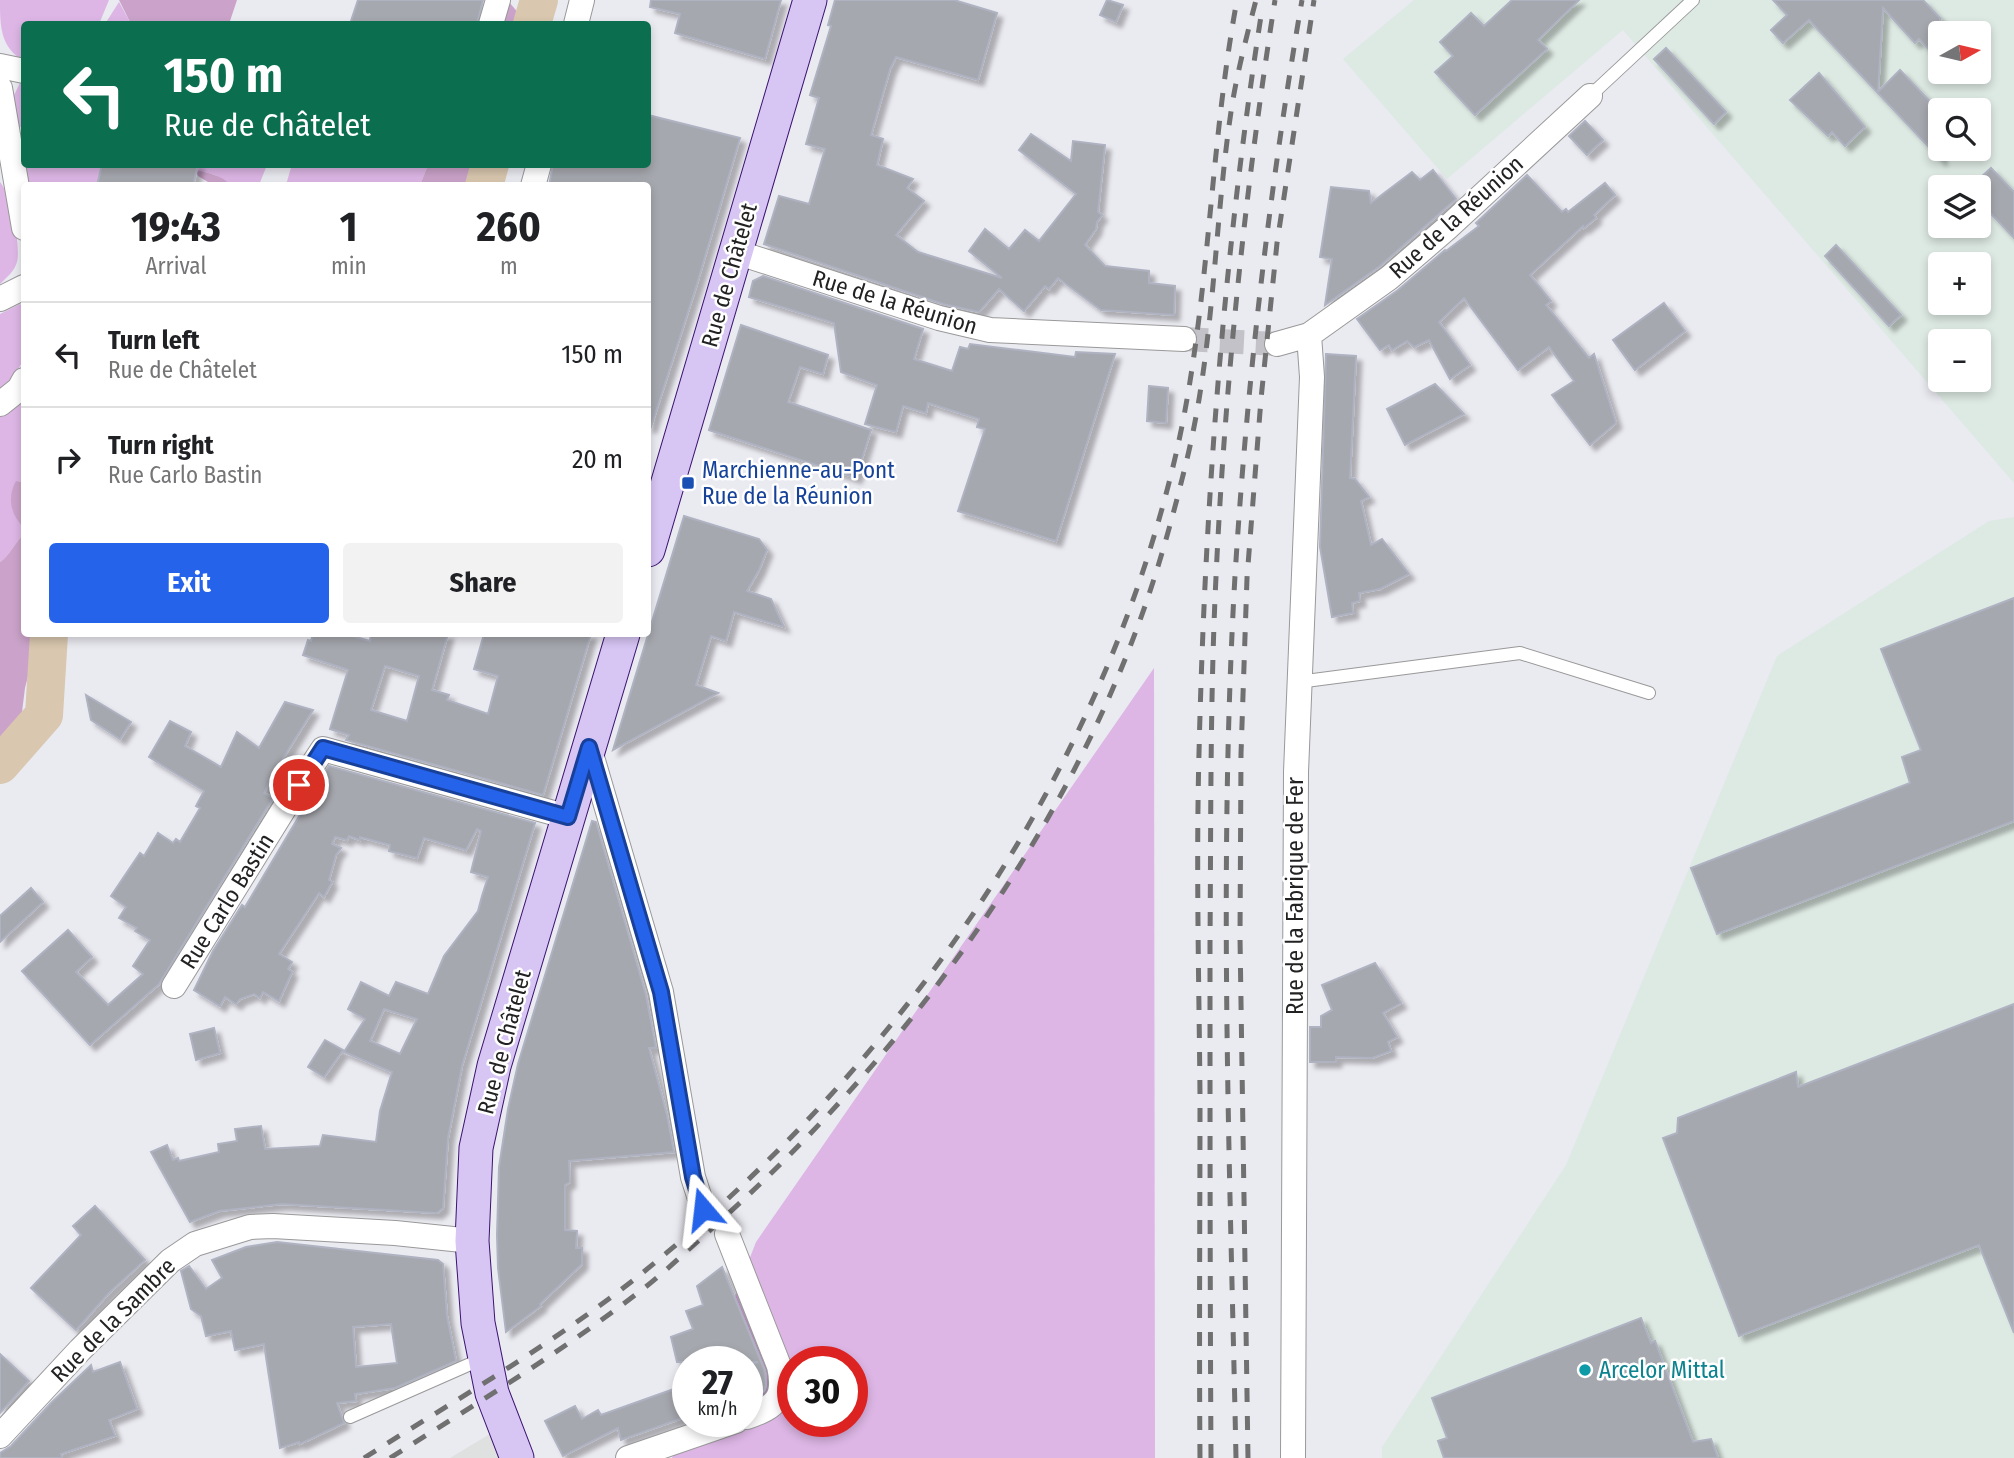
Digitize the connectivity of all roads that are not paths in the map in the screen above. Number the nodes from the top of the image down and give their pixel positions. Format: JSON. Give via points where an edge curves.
{"nodes":[{"id":1,"x":498,"y":0,"type":"edge"},
{"id":2,"x":582,"y":0,"type":"edge"},
{"id":3,"x":810,"y":0,"type":"edge"},
{"id":4,"x":1693,"y":0,"type":"edge"},
{"id":5,"x":492,"y":21,"type":"edge"},
{"id":6,"x":577,"y":21,"type":"edge"},
{"id":7,"x":0,"y":66,"type":"edge"},
{"id":8,"x":21,"y":70,"type":"edge"},
{"id":9,"x":0,"y":88,"type":"edge"},
{"id":10,"x":1590,"y":96,"type":"joint"},
{"id":11,"x":7,"y":169,"type":"edge"},
{"id":12,"x":21,"y":218,"type":"edge"},
{"id":13,"x":736,"y":252,"type":"junction"},
{"id":14,"x":21,"y":288,"type":"edge"},
{"id":15,"x":0,"y":299,"type":"edge"},
{"id":16,"x":1309,"y":335,"type":"junction"},
{"id":17,"x":1184,"y":339,"type":"tunnel mouth"},
{"id":18,"x":1277,"y":344,"type":"tunnel mouth"},
{"id":19,"x":21,"y":385,"type":"edge"},
{"id":20,"x":0,"y":404,"type":"edge"},
{"id":21,"x":651,"y":540,"type":"edge"},
{"id":22,"x":622,"y":637,"type":"edge"},
{"id":23,"x":1298,"y":682,"type":"junction"},
{"id":24,"x":1649,"y":693,"type":"dead end"},
{"id":25,"x":589,"y":747,"type":"junction"},
{"id":26,"x":568,"y":817,"type":"junction"},
{"id":27,"x":174,"y":986,"type":"dead end"},
{"id":28,"x":703,"y":1209,"type":"tunnel mouth"},
{"id":29,"x":727,"y":1234,"type":"tunnel mouth"},
{"id":30,"x":472,"y":1241,"type":"junction"},
{"id":31,"x":485,"y":1358,"type":"junction"},
{"id":32,"x":763,"y":1411,"type":"edge"},
{"id":33,"x":349,"y":1417,"type":"dead end"},
{"id":34,"x":0,"y":1436,"type":"edge"},
{"id":35,"x":689,"y":1437,"type":"edge"},
{"id":36,"x":517,"y":1458,"type":"edge"},
{"id":37,"x":628,"y":1458,"type":"edge"},
{"id":38,"x":1293,"y":1458,"type":"edge"}],
"edges":[{"from":1,"to":5,"type":"street"},
{"from":2,"to":6,"type":"street"},
{"from":3,"to":13,"type":"main road","name":"Rue de Châtelet"},
{"from":4,"to":10,"type":"lane"},
{"from":7,"to":8,"type":"street"},
{"from":9,"to":11,"type":"street"},
{"from":10,"to":16,"type":"street","name":"Rue de la Réunion","via":[[1389,278]]},
{"from":11,"to":12,"type":"street"},
{"from":13,"to":17,"type":"street","name":"Rue de la Réunion","via":[[939,318],[990,330]]},
{"from":13,"to":21,"type":"main road","name":"Rue de Châtelet"},
{"from":14,"to":15,"type":"street"},
{"from":16,"to":18,"type":"street","name":"Rue de la Réunion"},
{"from":16,"to":23,"type":"street","name":"Rue de la Fabrique de Fer","via":[[1312,377]]},
{"from":19,"to":20,"type":"street"},
{"from":22,"to":25,"type":"main road","name":"Rue de Châtelet"},
{"from":23,"to":24,"type":"lane","via":[[1520,653]]},
{"from":23,"to":38,"type":"street","name":"Rue de la Fabrique de Fer"},
{"from":25,"to":26,"type":"main road","name":"Rue de Châtelet"},
{"from":25,"to":28,"type":"street","via":[[661,992],[693,1177]]},
{"from":26,"to":27,"type":"street","name":"Rue Carlo Bastin","via":[[323,748]]},
{"from":26,"to":30,"type":"main road","name":"Rue de Châtelet","via":[[494,1066],[476,1148]]},
{"from":29,"to":32,"type":"street","via":[[779,1366],[779,1397]]},
{"from":30,"to":31,"type":"main road","name":"Rue de Châtelet"},
{"from":30,"to":34,"type":"street","name":"Rue de la Sambre","via":[[250,1227],[195,1244],[170,1261]]},
{"from":31,"to":33,"type":"lane"},
{"from":31,"to":36,"type":"main road","name":"Rue de Châtelet","via":[[492,1393]]},
{"from":35,"to":37,"type":"street"}]}
